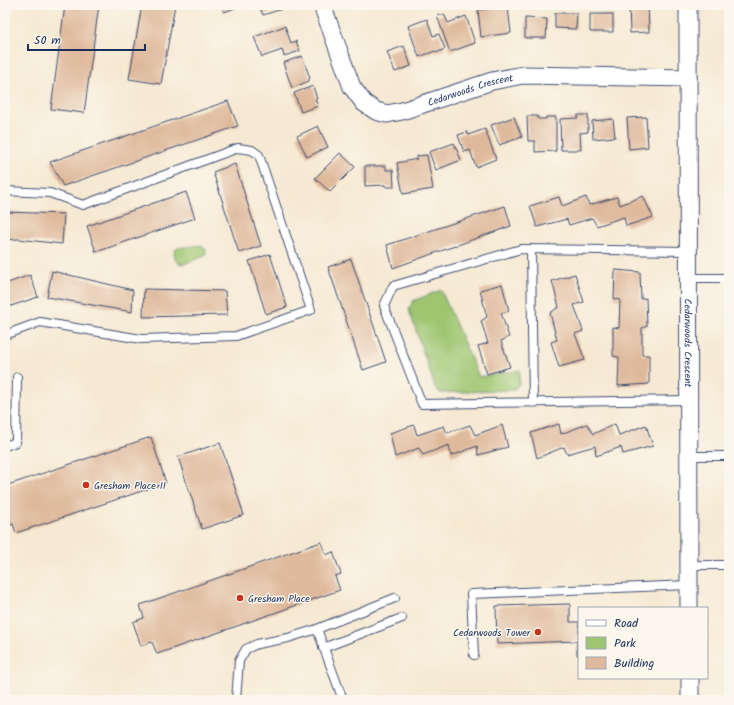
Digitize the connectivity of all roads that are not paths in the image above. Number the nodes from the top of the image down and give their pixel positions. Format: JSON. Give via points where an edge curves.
{"nodes":[{"id":1,"x":322,"y":5,"type":"edge"},
{"id":2,"x":688,"y":5,"type":"edge"},
{"id":3,"x":688,"y":78,"type":"junction"},
{"id":4,"x":5,"y":191,"type":"edge"},
{"id":5,"x":531,"y":249,"type":"junction"},
{"id":6,"x":688,"y":251,"type":"junction"},
{"id":7,"x":688,"y":278,"type":"junction"},
{"id":8,"x":729,"y":278,"type":"edge"},
{"id":9,"x":5,"y":334,"type":"edge"},
{"id":10,"x":17,"y":377,"type":"dead end"},
{"id":11,"x":689,"y":400,"type":"junction"},
{"id":12,"x":534,"y":403,"type":"junction"},
{"id":13,"x":5,"y":446,"type":"edge"},
{"id":14,"x":689,"y":456,"type":"junction"},
{"id":15,"x":729,"y":456,"type":"edge"},
{"id":16,"x":689,"y":565,"type":"junction"},
{"id":17,"x":729,"y":565,"type":"edge"},
{"id":18,"x":689,"y":585,"type":"junction"},
{"id":19,"x":395,"y":598,"type":"dead end"},
{"id":20,"x":689,"y":607,"type":"edge"},
{"id":21,"x":402,"y":618,"type":"dead end"},
{"id":22,"x":317,"y":629,"type":"junction"},
{"id":23,"x":323,"y":648,"type":"junction"},
{"id":24,"x":474,"y":655,"type":"dead end"},
{"id":25,"x":690,"y":679,"type":"edge"},
{"id":26,"x":236,"y":700,"type":"edge"},
{"id":27,"x":343,"y":700,"type":"edge"},
{"id":28,"x":690,"y":700,"type":"edge"}],
"edges":[{"from":1,"to":3,"type":"street","name":"Cedarwoods Crescent","via":[[352,87],[364,103],[376,111],[387,114],[492,81],[523,75]]},
{"from":2,"to":3,"type":"street","name":"Cedarwoods Crescent"},
{"from":3,"to":6,"type":"street","name":"Cedarwoods Crescent"},
{"from":4,"to":9,"type":"lane","via":[[50,193],[83,205],[238,148],[252,150],[259,155],[311,310],[236,336],[141,339],[40,322]]},
{"from":5,"to":6,"type":"lane"},
{"from":5,"to":12,"type":"lane"},
{"from":5,"to":12,"type":"lane","via":[[521,249],[393,286],[384,306],[422,404]]},
{"from":6,"to":7,"type":"street","name":"Cedarwoods Crescent"},
{"from":7,"to":8,"type":"lane"},
{"from":7,"to":11,"type":"street","name":"Cedarwoods Crescent"},
{"from":10,"to":13,"type":"lane","via":[[16,442]]},
{"from":11,"to":12,"type":"lane"},
{"from":11,"to":14,"type":"street","name":"Cedarwoods Crescent"},
{"from":14,"to":15,"type":"lane"},
{"from":14,"to":16,"type":"street","name":"Cedarwoods Crescent"},
{"from":16,"to":17,"type":"lane"},
{"from":16,"to":18,"type":"street","name":"Cedarwoods Crescent"},
{"from":18,"to":20,"type":"street","name":"Cedarwoods Crescent"},
{"from":18,"to":24,"type":"lane","via":[[471,594]]},
{"from":19,"to":22,"type":"lane"},
{"from":21,"to":23,"type":"lane"},
{"from":22,"to":23,"type":"lane"},
{"from":22,"to":26,"type":"lane","via":[[257,644],[246,650],[239,661]]},
{"from":23,"to":27,"type":"lane"},
{"from":25,"to":28,"type":"street"}]}
